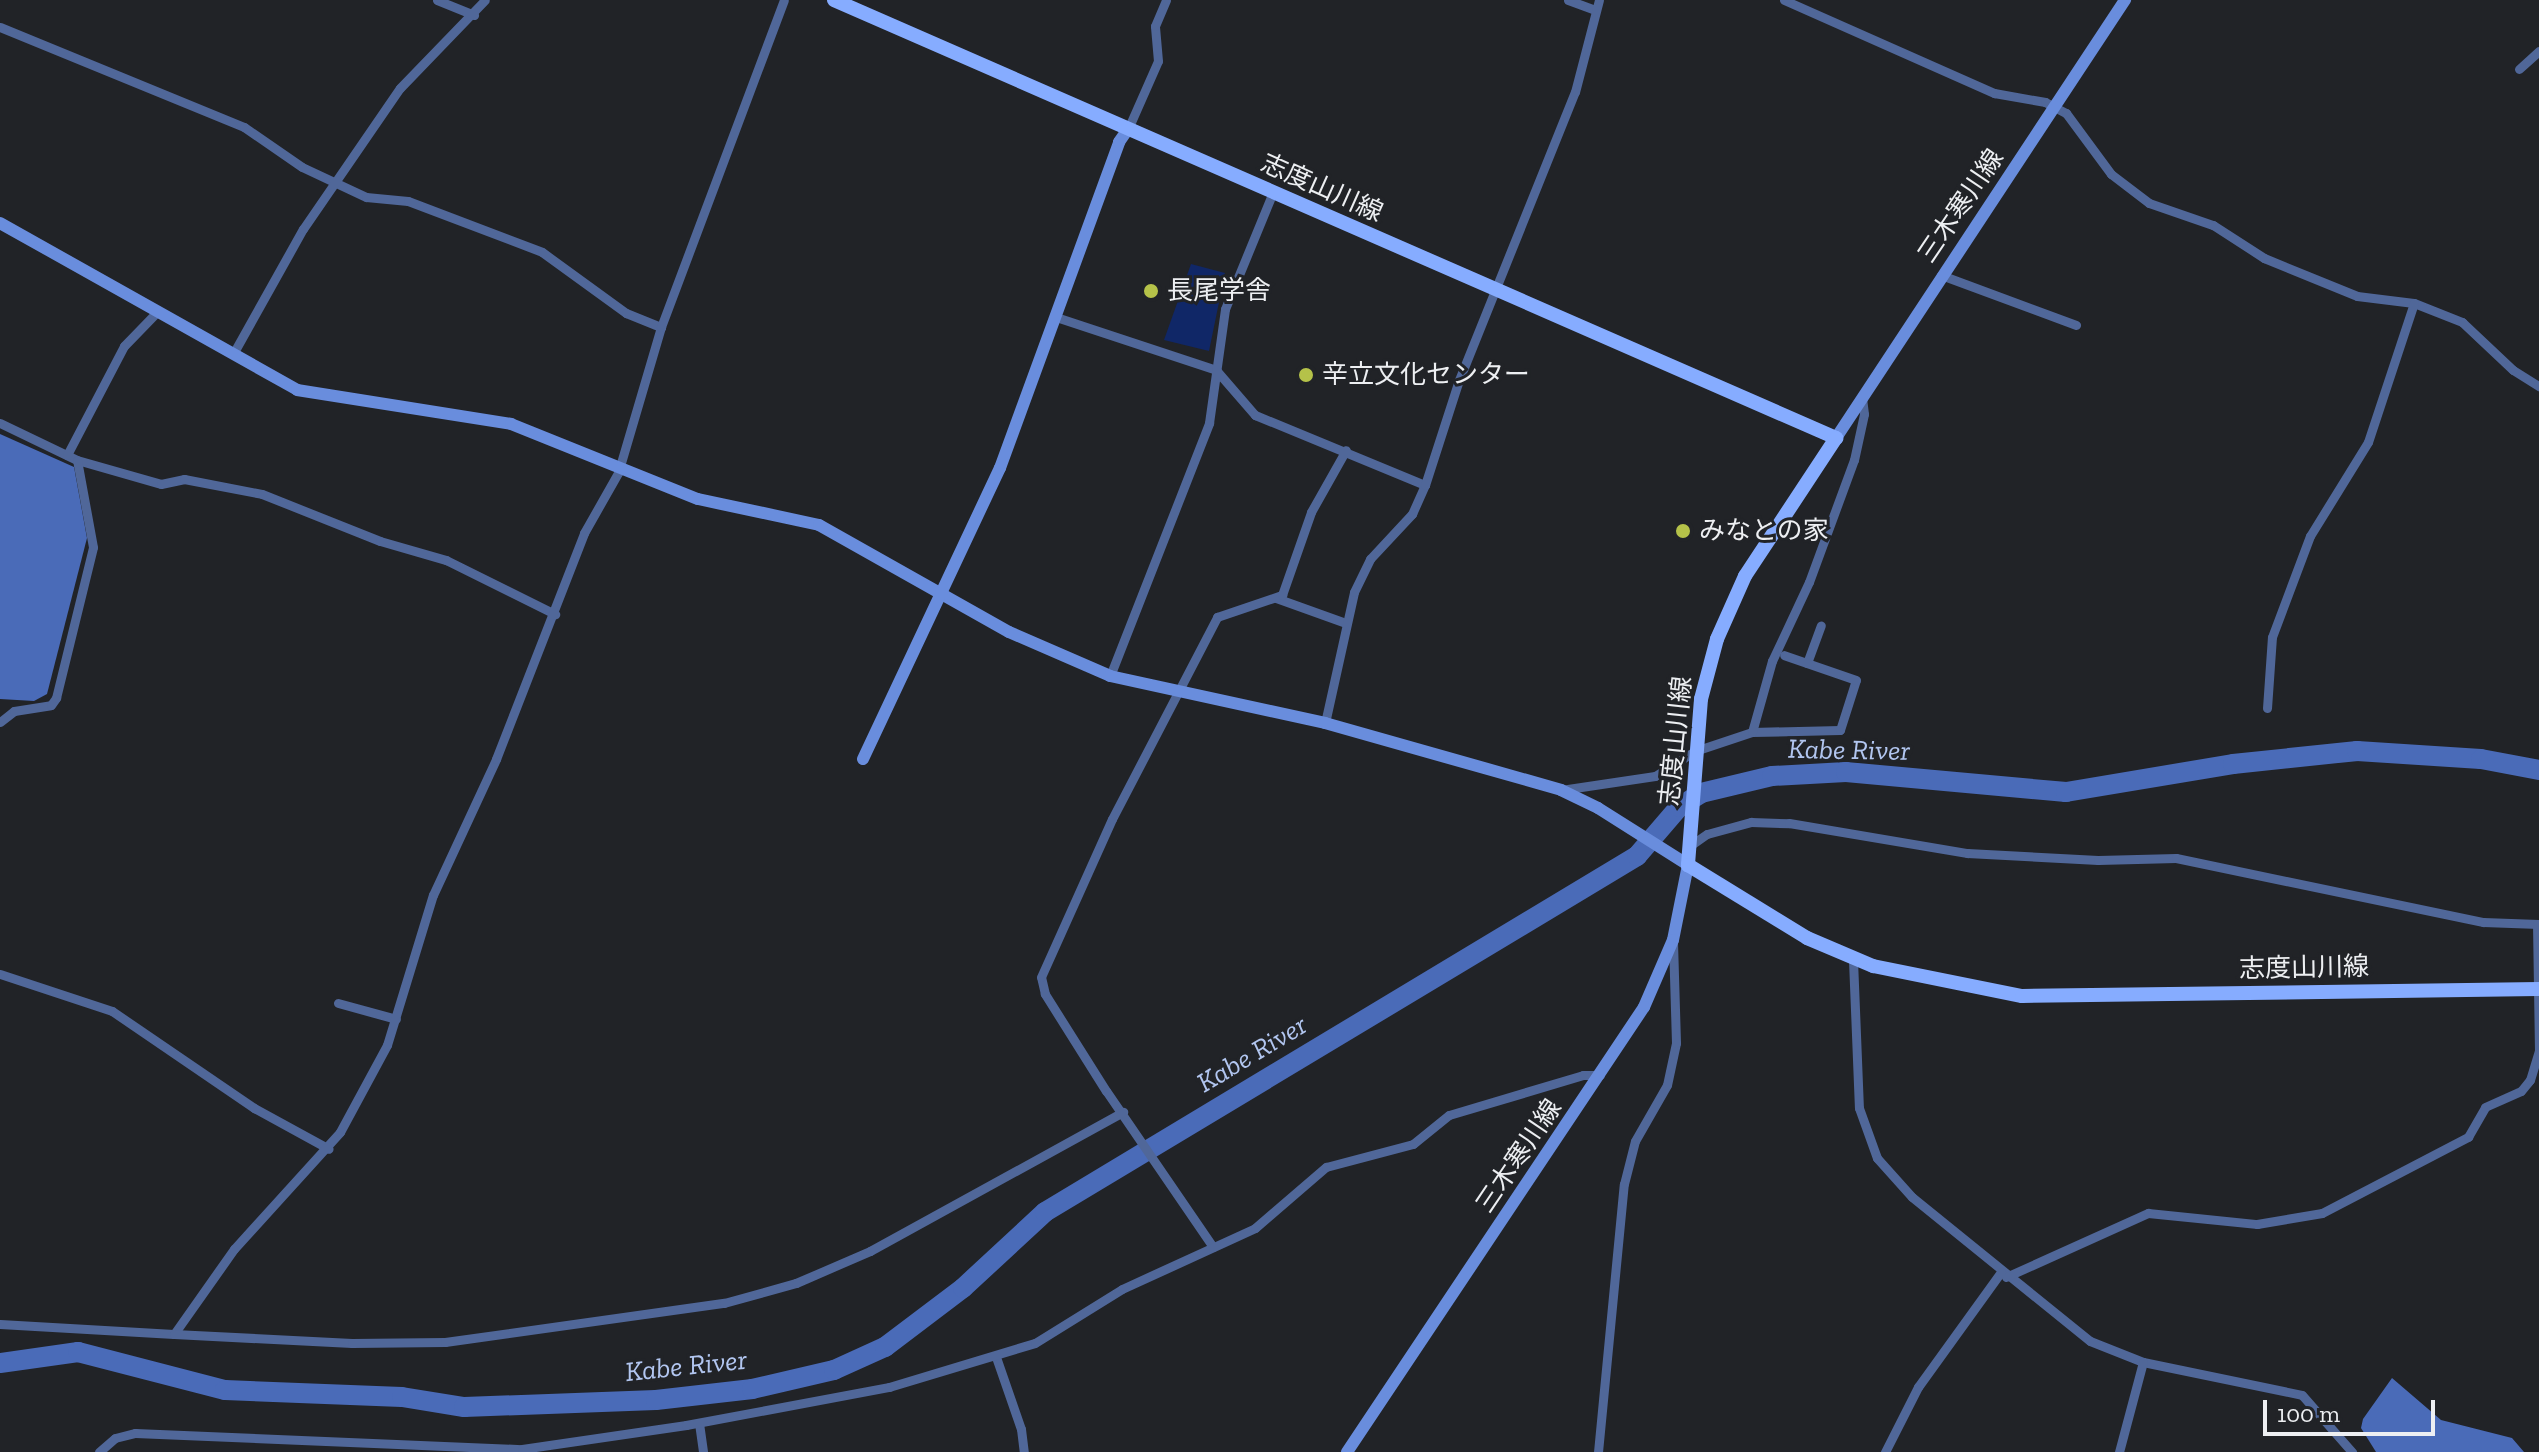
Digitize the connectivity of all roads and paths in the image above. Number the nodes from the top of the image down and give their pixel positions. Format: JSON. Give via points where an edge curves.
{"nodes":[{"id":1,"x":437,"y":0,"type":"edge"},
{"id":2,"x":485,"y":0,"type":"edge"},
{"id":3,"x":784,"y":0,"type":"edge"},
{"id":4,"x":834,"y":0,"type":"edge"},
{"id":5,"x":1166,"y":0,"type":"edge"},
{"id":6,"x":1568,"y":0,"type":"edge"},
{"id":7,"x":1784,"y":0,"type":"edge"},
{"id":8,"x":2125,"y":0,"type":"edge"},
{"id":9,"x":1597,"y":5,"type":"edge"},
{"id":10,"x":474,"y":15,"type":"junction"},
{"id":11,"x":0,"y":27,"type":"edge"},
{"id":12,"x":2539,"y":51,"type":"edge"},
{"id":13,"x":2519,"y":69,"type":"dead end"},
{"id":14,"x":2053,"y":109,"type":"junction"},
{"id":15,"x":1128,"y":129,"type":"junction"},
{"id":16,"x":333,"y":183,"type":"junction"},
{"id":17,"x":1273,"y":192,"type":"junction"},
{"id":18,"x":0,"y":223,"type":"edge"},
{"id":19,"x":1941,"y":275,"type":"junction"},
{"id":20,"x":1494,"y":289,"type":"junction"},
{"id":21,"x":2414,"y":303,"type":"junction"},
{"id":22,"x":157,"y":312,"type":"junction"},
{"id":23,"x":1056,"y":317,"type":"junction"},
{"id":24,"x":2076,"y":325,"type":"dead end"},
{"id":25,"x":661,"y":327,"type":"junction"},
{"id":26,"x":233,"y":354,"type":"junction"},
{"id":27,"x":1216,"y":370,"type":"junction"},
{"id":28,"x":2539,"y":386,"type":"edge"},
{"id":29,"x":1862,"y":397,"type":"junction"},
{"id":30,"x":0,"y":423,"type":"edge"},
{"id":31,"x":1836,"y":438,"type":"junction"},
{"id":32,"x":1346,"y":450,"type":"junction"},
{"id":33,"x":72,"y":457,"type":"junction"},
{"id":34,"x":618,"y":466,"type":"junction"},
{"id":35,"x":1425,"y":485,"type":"junction"},
{"id":36,"x":940,"y":592,"type":"junction"},
{"id":37,"x":1276,"y":598,"type":"junction"},
{"id":38,"x":555,"y":614,"type":"junction"},
{"id":39,"x":1346,"y":623,"type":"junction"},
{"id":40,"x":1821,"y":625,"type":"dead end"},
{"id":41,"x":1784,"y":655,"type":"dead end"},
{"id":42,"x":1807,"y":663,"type":"junction"},
{"id":43,"x":1110,"y":676,"type":"junction"},
{"id":44,"x":1179,"y":694,"type":"junction"},
{"id":45,"x":2267,"y":708,"type":"dead end"},
{"id":46,"x":0,"y":722,"type":"edge"},
{"id":47,"x":1325,"y":723,"type":"junction"},
{"id":48,"x":1752,"y":732,"type":"junction"},
{"id":49,"x":1694,"y":755,"type":"junction"},
{"id":50,"x":863,"y":759,"type":"dead end"},
{"id":51,"x":1561,"y":790,"type":"junction"},
{"id":52,"x":1691,"y":843,"type":"junction"},
{"id":53,"x":1688,"y":865,"type":"junction"},
{"id":54,"x":2538,"y":924,"type":"edge"},
{"id":55,"x":1673,"y":940,"type":"junction"},
{"id":56,"x":1853,"y":960,"type":"junction"},
{"id":57,"x":0,"y":974,"type":"edge"},
{"id":58,"x":2537,"y":989,"type":"edge"},
{"id":59,"x":338,"y":1003,"type":"dead end"},
{"id":60,"x":396,"y":1019,"type":"junction"},
{"id":61,"x":1600,"y":1075,"type":"junction"},
{"id":62,"x":1126,"y":1116,"type":"junction"},
{"id":63,"x":329,"y":1149,"type":"junction"},
{"id":64,"x":1213,"y":1247,"type":"junction"},
{"id":65,"x":2004,"y":1275,"type":"junction"},
{"id":66,"x":0,"y":1324,"type":"edge"},
{"id":67,"x":174,"y":1334,"type":"junction"},
{"id":68,"x":996,"y":1357,"type":"junction"},
{"id":69,"x":2143,"y":1362,"type":"junction"},
{"id":70,"x":699,"y":1423,"type":"junction"},
{"id":71,"x":99,"y":1452,"type":"edge"},
{"id":72,"x":703,"y":1452,"type":"edge"},
{"id":73,"x":1024,"y":1452,"type":"edge"},
{"id":74,"x":1347,"y":1452,"type":"edge"},
{"id":75,"x":1598,"y":1452,"type":"edge"},
{"id":76,"x":1885,"y":1452,"type":"edge"},
{"id":77,"x":2119,"y":1452,"type":"edge"},
{"id":78,"x":2352,"y":1452,"type":"edge"}],
"edges":[{"from":1,"to":10,"type":"street"},
{"from":2,"to":10,"type":"street"},
{"from":3,"to":25,"type":"street"},
{"from":4,"to":15,"type":"main road","name":"志度山川線"},
{"from":5,"to":15,"type":"street","via":[[1155,26],[1158,61]]},
{"from":6,"to":9,"type":"street"},
{"from":7,"to":14,"type":"street","via":[[1994,93],[2045,102]]},
{"from":8,"to":14,"type":"street","name":"三木寒川線"},
{"from":9,"to":20,"type":"street","via":[[1575,92]]},
{"from":10,"to":16,"type":"street","via":[[400,88]]},
{"from":11,"to":16,"type":"street","via":[[170,101],[244,127]]},
{"from":12,"to":13,"type":"street"},
{"from":14,"to":19,"type":"street","name":"三木寒川線"},
{"from":14,"to":21,"type":"street","via":[[2066,113],[2111,174],[2149,203],[2213,225],[2264,258],[2357,296]]},
{"from":15,"to":17,"type":"main road","name":"志度山川線"},
{"from":15,"to":23,"type":"street"},
{"from":16,"to":25,"type":"street","via":[[366,197],[408,201],[542,252],[626,313]]},
{"from":16,"to":26,"type":"street"},
{"from":17,"to":20,"type":"main road","name":"志度山川線"},
{"from":17,"to":27,"type":"street","via":[[1225,309]]},
{"from":18,"to":22,"type":"street"},
{"from":19,"to":24,"type":"street"},
{"from":19,"to":29,"type":"street","name":"三木寒川線"},
{"from":20,"to":31,"type":"main road","name":"志度山川線"},
{"from":20,"to":35,"type":"street"},
{"from":21,"to":28,"type":"street","via":[[2462,322],[2513,370]]},
{"from":21,"to":45,"type":"street","via":[[2368,442],[2310,536],[2272,637]]},
{"from":22,"to":26,"type":"street"},
{"from":22,"to":33,"type":"street","via":[[124,346]]},
{"from":23,"to":27,"type":"street"},
{"from":23,"to":36,"type":"street","via":[[1000,468]]},
{"from":25,"to":34,"type":"street"},
{"from":26,"to":34,"type":"street","via":[[308,394],[511,424]]},
{"from":27,"to":32,"type":"street","via":[[1255,415]]},
{"from":27,"to":43,"type":"street","via":[[1209,423]]},
{"from":29,"to":31,"type":"street","name":"三木寒川線"},
{"from":29,"to":48,"type":"street","via":[[1864,414],[1854,460],[1809,582],[1776,650]]},
{"from":30,"to":33,"type":"street"},
{"from":31,"to":49,"type":"main road","name":"志度山川線","via":[[1728,609],[1706,674]]},
{"from":32,"to":35,"type":"street"},
{"from":32,"to":37,"type":"street","via":[[1311,512],[1282,595]]},
{"from":33,"to":38,"type":"street","via":[[161,484],[184,479],[262,494],[380,541],[446,560]]},
{"from":33,"to":46,"type":"street","via":[[93,547],[56,698],[51,705],[14,711]]},
{"from":34,"to":36,"type":"street","via":[[698,499],[831,529]]},
{"from":34,"to":38,"type":"street","via":[[584,533]]},
{"from":35,"to":39,"type":"street","via":[[1412,514],[1370,559]]},
{"from":36,"to":43,"type":"street","via":[[1009,632]]},
{"from":36,"to":50,"type":"street"},
{"from":37,"to":39,"type":"street"},
{"from":37,"to":44,"type":"street","via":[[1217,617]]},
{"from":38,"to":60,"type":"street","via":[[479,800],[433,895]]},
{"from":39,"to":47,"type":"street"},
{"from":40,"to":42,"type":"street"},
{"from":41,"to":42,"type":"street"},
{"from":42,"to":48,"type":"street","via":[[1856,680],[1840,730]]},
{"from":43,"to":44,"type":"street"},
{"from":44,"to":47,"type":"street"},
{"from":44,"to":62,"type":"street","via":[[1112,819],[1041,977],[1045,994]]},
{"from":47,"to":51,"type":"street"},
{"from":48,"to":49,"type":"street"},
{"from":49,"to":51,"type":"street","via":[[1655,776]]},
{"from":49,"to":52,"type":"main road","name":"志度山川線"},
{"from":51,"to":53,"type":"street"},
{"from":52,"to":53,"type":"main road","name":"志度山川線"},
{"from":52,"to":54,"type":"street","via":[[1751,822],[1789,823],[1967,853],[2176,858],[2468,920]]},
{"from":53,"to":55,"type":"street","name":"三木寒川線"},
{"from":53,"to":56,"type":"main road","name":"志度山川線"},
{"from":54,"to":58,"type":"street"},
{"from":55,"to":61,"type":"street","name":"三木寒川線","via":[[1644,1007]]},
{"from":55,"to":75,"type":"street","via":[[1676,1043],[1667,1085],[1635,1141],[1624,1184]]},
{"from":56,"to":58,"type":"main road","name":"志度山川線","via":[[2022,996]]},
{"from":56,"to":65,"type":"street","via":[[1855,1076],[1866,1134],[1877,1158],[1912,1197]]},
{"from":57,"to":63,"type":"street","via":[[112,1011],[254,1108]]},
{"from":58,"to":65,"type":"street","via":[[2539,1051],[2521,1091],[2485,1107],[2468,1137],[2401,1168],[2360,1197],[2322,1213],[2257,1224],[2148,1213]]},
{"from":59,"to":60,"type":"street"},
{"from":60,"to":63,"type":"street","via":[[359,1100]]},
{"from":61,"to":64,"type":"street","via":[[1589,1073],[1449,1115],[1413,1144],[1326,1167],[1276,1214]]},
{"from":61,"to":74,"type":"street","name":"三木寒川線"},
{"from":62,"to":64,"type":"street"},
{"from":62,"to":67,"type":"street","via":[[870,1251],[796,1283],[724,1303],[445,1342]]},
{"from":63,"to":67,"type":"street","via":[[264,1212]]},
{"from":64,"to":68,"type":"street","via":[[1122,1289],[1035,1343]]},
{"from":65,"to":69,"type":"street","via":[[2090,1341]]},
{"from":65,"to":76,"type":"street","via":[[1918,1387]]},
{"from":66,"to":67,"type":"street"},
{"from":68,"to":70,"type":"street","via":[[889,1387]]},
{"from":68,"to":73,"type":"street"},
{"from":69,"to":77,"type":"street"},
{"from":69,"to":78,"type":"street","via":[[2302,1395]]},
{"from":70,"to":71,"type":"street","via":[[481,1450],[135,1433],[115,1438]]},
{"from":70,"to":72,"type":"street"}]}
